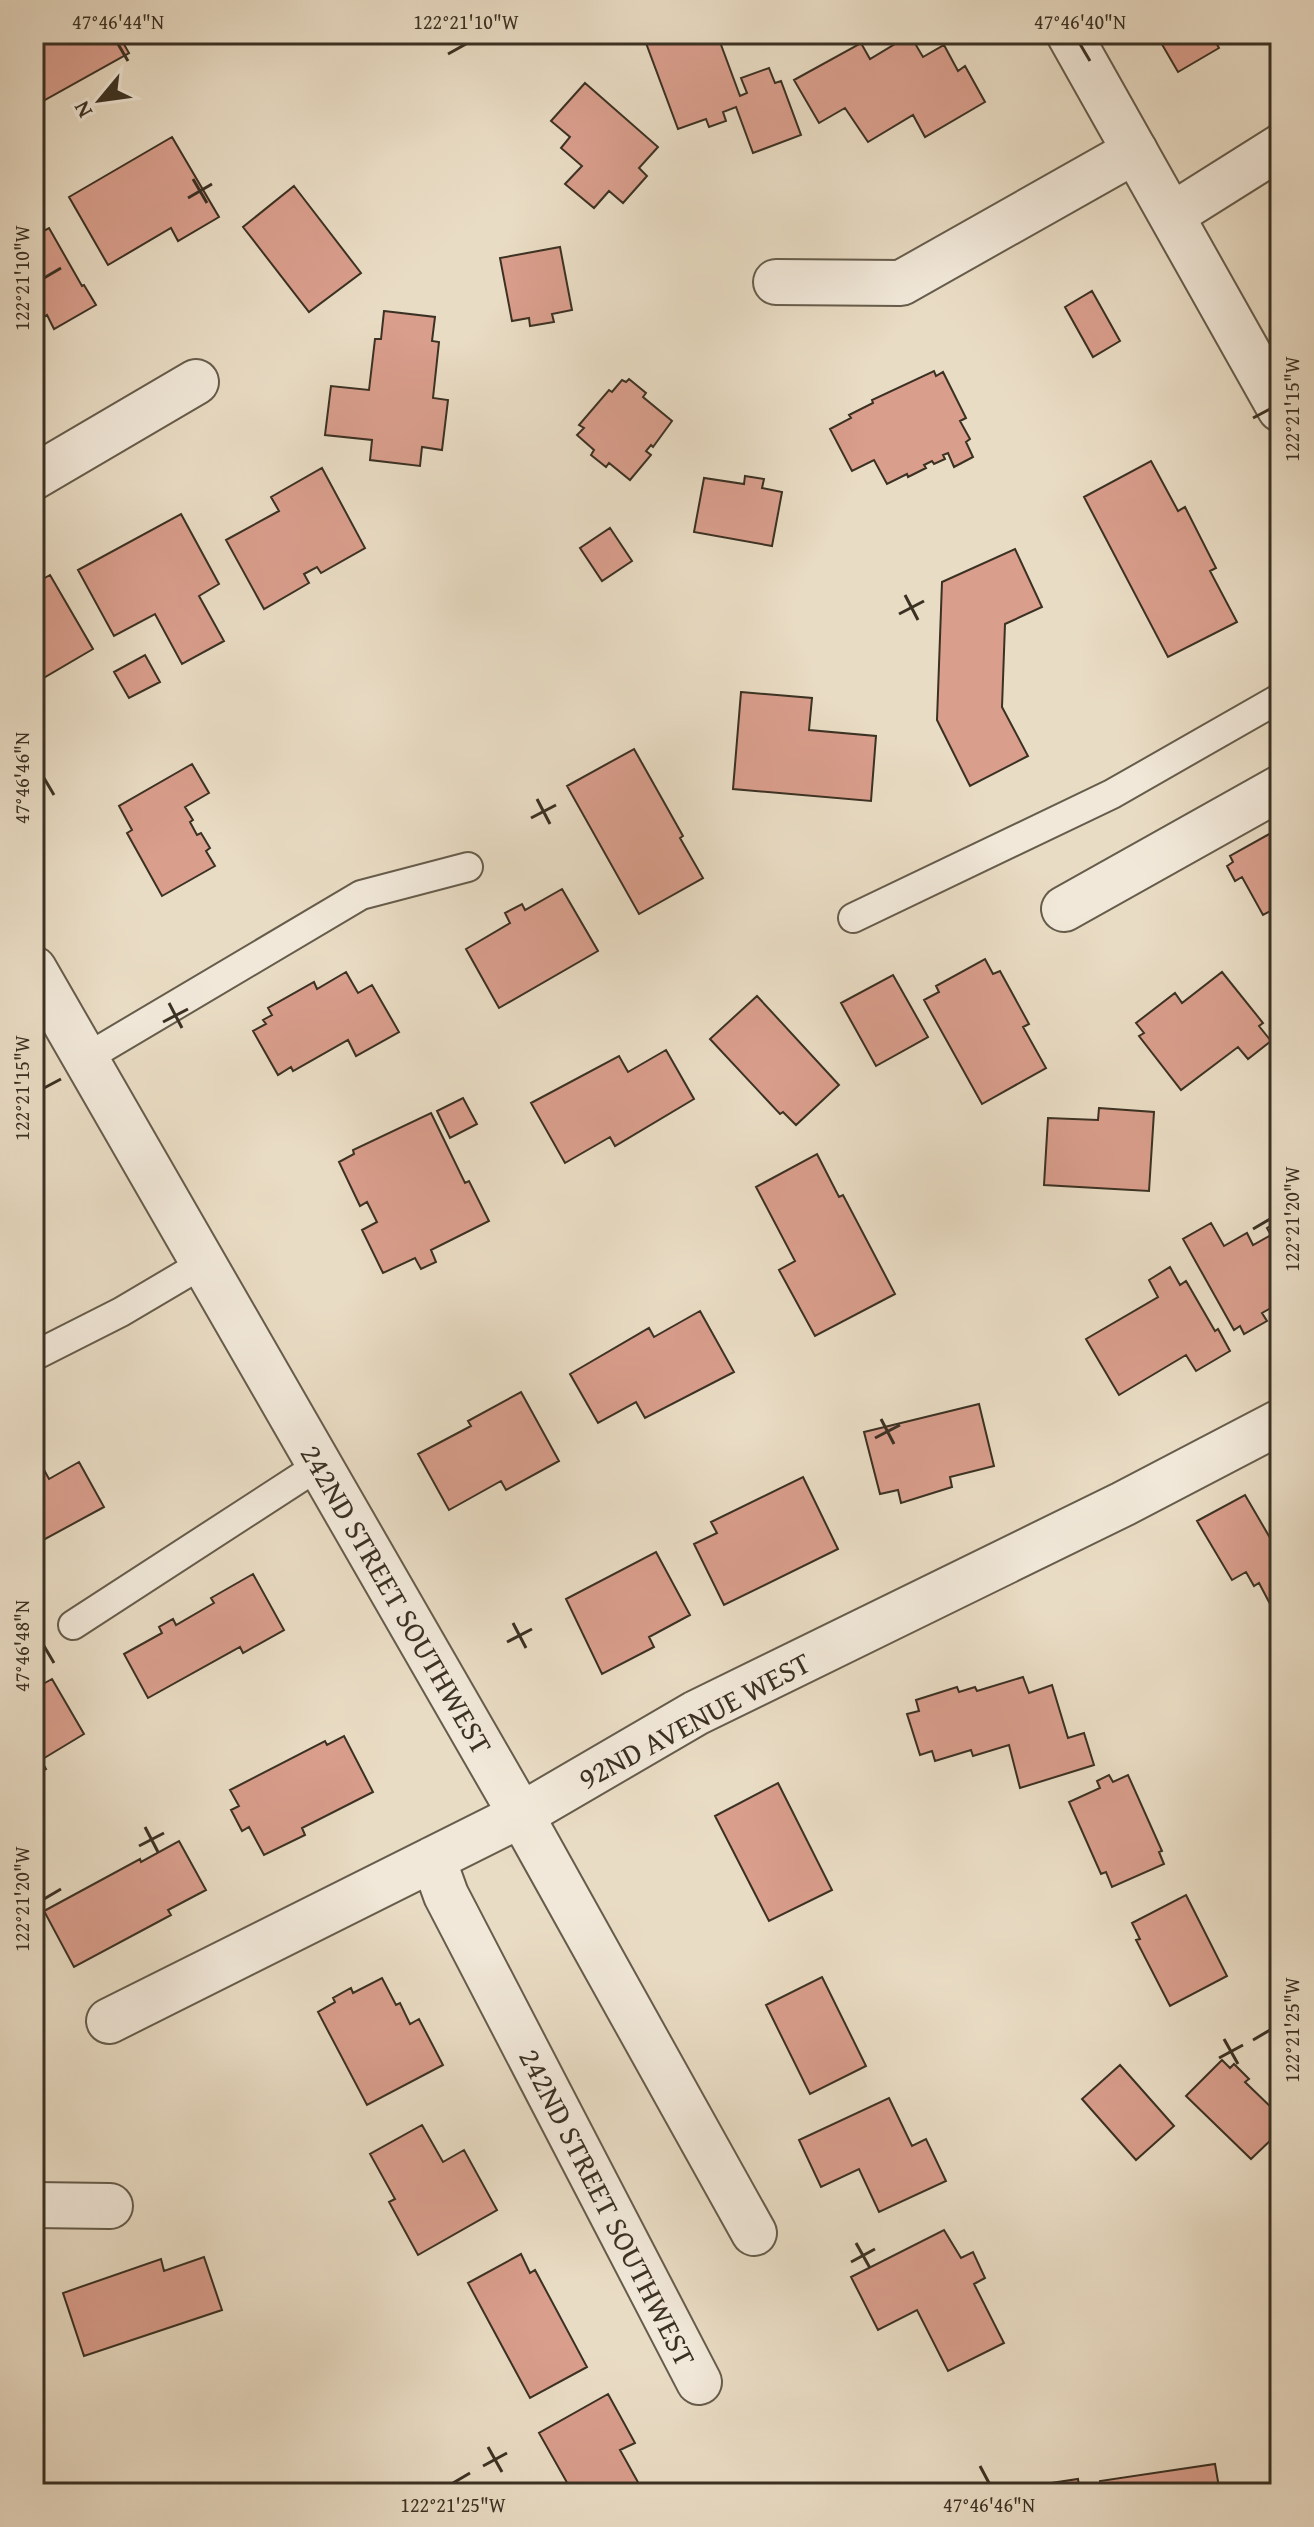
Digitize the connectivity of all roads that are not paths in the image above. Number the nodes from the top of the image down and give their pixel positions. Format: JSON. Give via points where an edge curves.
{"nodes":[{"id":1,"x":1069,"y":34,"type":"edge"},
{"id":2,"x":1280,"y":147,"type":"edge"},
{"id":3,"x":1135,"y":151,"type":"junction"},
{"id":4,"x":1172,"y":215,"type":"junction"},
{"id":5,"x":776,"y":282,"type":"dead end"},
{"id":6,"x":196,"y":382,"type":"dead end"},
{"id":7,"x":1280,"y":409,"type":"edge"},
{"id":8,"x":34,"y":477,"type":"edge"},
{"id":9,"x":1280,"y":698,"type":"edge"},
{"id":10,"x":1280,"y":788,"type":"edge"},
{"id":11,"x":468,"y":867,"type":"dead end"},
{"id":12,"x":1064,"y":909,"type":"dead end"},
{"id":13,"x":853,"y":918,"type":"dead end"},
{"id":14,"x":34,"y":969,"type":"edge"},
{"id":15,"x":86,"y":1058,"type":"junction"},
{"id":16,"x":204,"y":1263,"type":"junction"},
{"id":17,"x":34,"y":1356,"type":"edge"},
{"id":18,"x":1280,"y":1422,"type":"edge"},
{"id":19,"x":318,"y":1466,"type":"junction"},
{"id":20,"x":73,"y":1625,"type":"dead end"},
{"id":21,"x":521,"y":1815,"type":"junction"},
{"id":22,"x":433,"y":1859,"type":"junction"},
{"id":23,"x":109,"y":2021,"type":"dead end"},
{"id":24,"x":34,"y":2205,"type":"edge"},
{"id":25,"x":110,"y":2206,"type":"dead end"},
{"id":26,"x":754,"y":2233,"type":"dead end"},
{"id":27,"x":699,"y":2382,"type":"dead end"}],
"edges":[{"from":1,"to":3,"type":"street"},
{"from":2,"to":4,"type":"street"},
{"from":3,"to":4,"type":"street"},
{"from":3,"to":5,"type":"street","via":[[901,283]]},
{"from":4,"to":7,"type":"street"},
{"from":6,"to":8,"type":"street"},
{"from":9,"to":13,"type":"lane","via":[[1112,794]]},
{"from":10,"to":12,"type":"street"},
{"from":11,"to":15,"type":"lane","via":[[361,895]]},
{"from":14,"to":15,"type":"street","name":"242ND STREET SOUTHWEST"},
{"from":15,"to":16,"type":"street","name":"242ND STREET SOUTHWEST"},
{"from":16,"to":17,"type":"lane"},
{"from":16,"to":19,"type":"street","name":"242ND STREET SOUTHWEST"},
{"from":18,"to":21,"type":"street","name":"92ND AVENUE WEST","via":[[696,1713]]},
{"from":19,"to":20,"type":"lane"},
{"from":19,"to":21,"type":"street","name":"242ND STREET SOUTHWEST"},
{"from":21,"to":22,"type":"street","name":"92ND AVENUE WEST"},
{"from":21,"to":26,"type":"street","name":"242ND STREET SOUTHWEST"},
{"from":22,"to":23,"type":"street","name":"92ND AVENUE WEST"},
{"from":22,"to":27,"type":"street","name":"242ND STREET SOUTHWEST","via":[[446,1895]]},
{"from":24,"to":25,"type":"street"}]}
